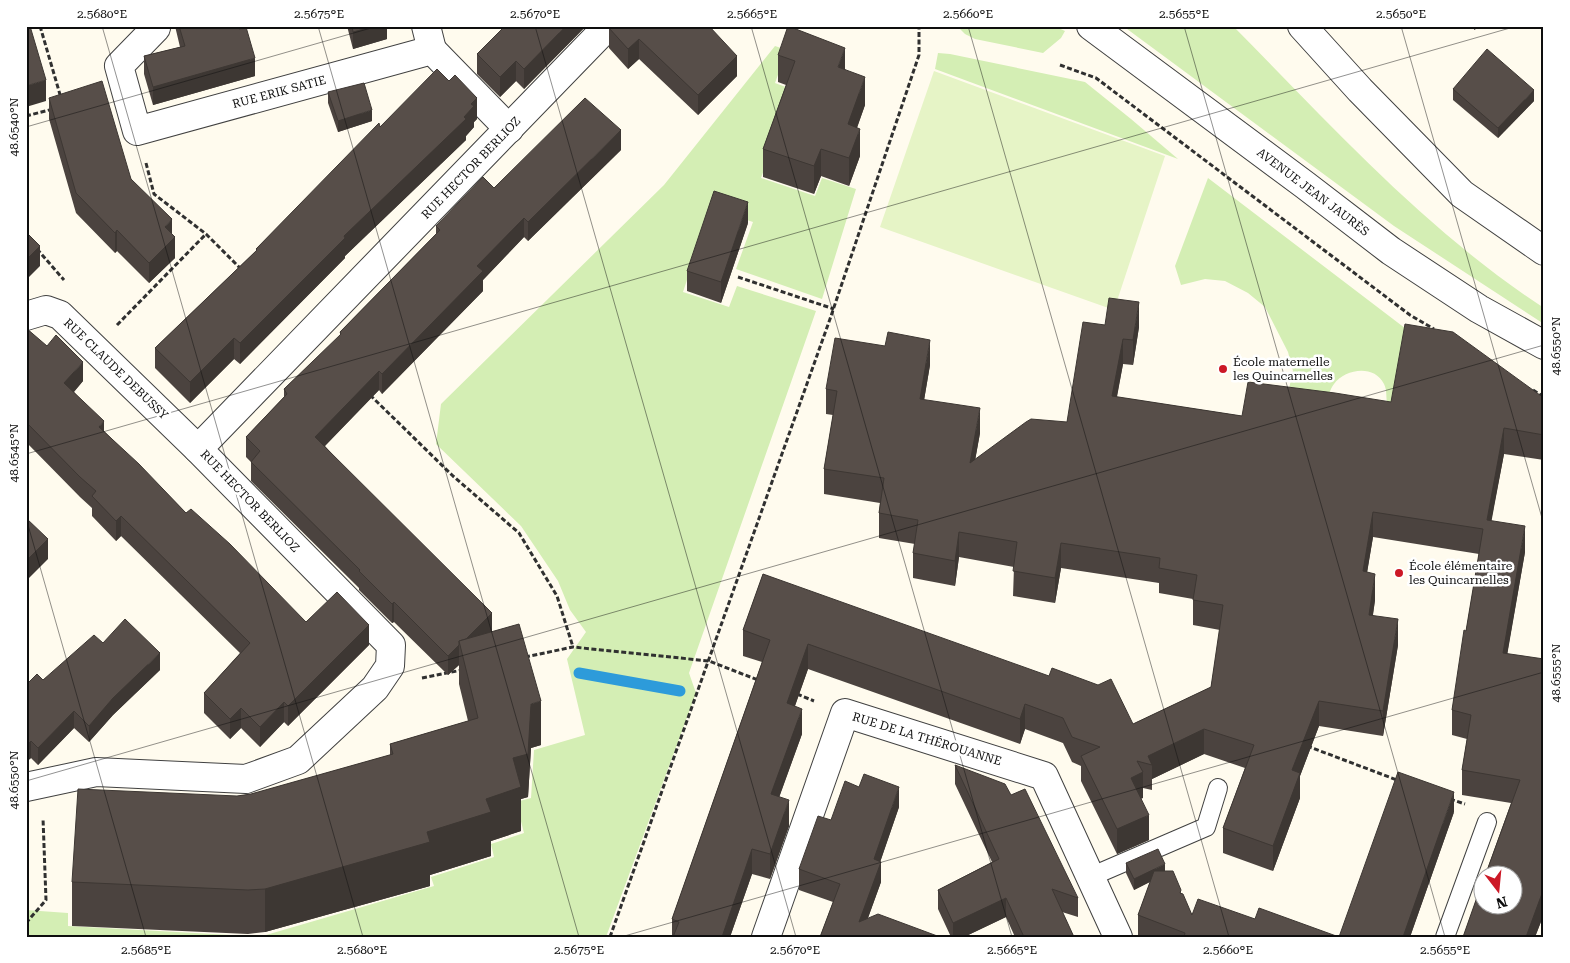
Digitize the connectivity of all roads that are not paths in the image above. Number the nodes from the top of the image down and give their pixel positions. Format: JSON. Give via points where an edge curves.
{"nodes":[{"id":1,"x":155,"y":26,"type":"edge"},
{"id":2,"x":608,"y":26,"type":"edge"},
{"id":3,"x":1091,"y":26,"type":"edge"},
{"id":4,"x":1302,"y":26,"type":"edge"},
{"id":5,"x":429,"y":38,"type":"edge"},
{"id":6,"x":509,"y":129,"type":"junction"},
{"id":7,"x":1544,"y":251,"type":"edge"},
{"id":8,"x":36,"y":313,"type":"edge"},
{"id":9,"x":1544,"y":345,"type":"edge"},
{"id":10,"x":198,"y":449,"type":"junction"},
{"id":11,"x":34,"y":785,"type":"edge"},
{"id":12,"x":1218,"y":788,"type":"dead end"},
{"id":13,"x":1487,"y":822,"type":"dead end"},
{"id":14,"x":1090,"y":877,"type":"junction"},
{"id":15,"x":1110,"y":934,"type":"edge"},
{"id":16,"x":766,"y":937,"type":"edge"},
{"id":17,"x":1445,"y":937,"type":"edge"}],
"edges":[{"from":1,"to":5,"type":"street","name":"RUE ERIK SATIE","via":[[119,66],[137,131]]},
{"from":2,"to":6,"type":"street","name":"RUE HECTOR BERLIOZ"},
{"from":3,"to":9,"type":"street","name":"AVENUE JEAN JAURÈS","via":[[1391,251],[1479,309]]},
{"from":4,"to":7,"type":"street","via":[[1462,194]]},
{"from":5,"to":6,"type":"street","name":"RUE ERIK SATIE"},
{"from":6,"to":10,"type":"street","name":"RUE HECTOR BERLIOZ"},
{"from":8,"to":10,"type":"street","name":"RUE CLAUDE DEBUSSY","via":[[60,315]]},
{"from":10,"to":11,"type":"street","name":"RUE HECTOR BERLIOZ","via":[[390,646],[390,666],[375,688],[298,760],[246,779],[96,772]]},
{"from":12,"to":14,"type":"lane","via":[[1206,827]]},
{"from":13,"to":17,"type":"lane"},
{"from":14,"to":15,"type":"street","name":"RUE DE LA THÉROUANNE"},
{"from":14,"to":16,"type":"street","name":"RUE DE LA THÉROUANNE","via":[[1044,776],[845,713]]}]}
